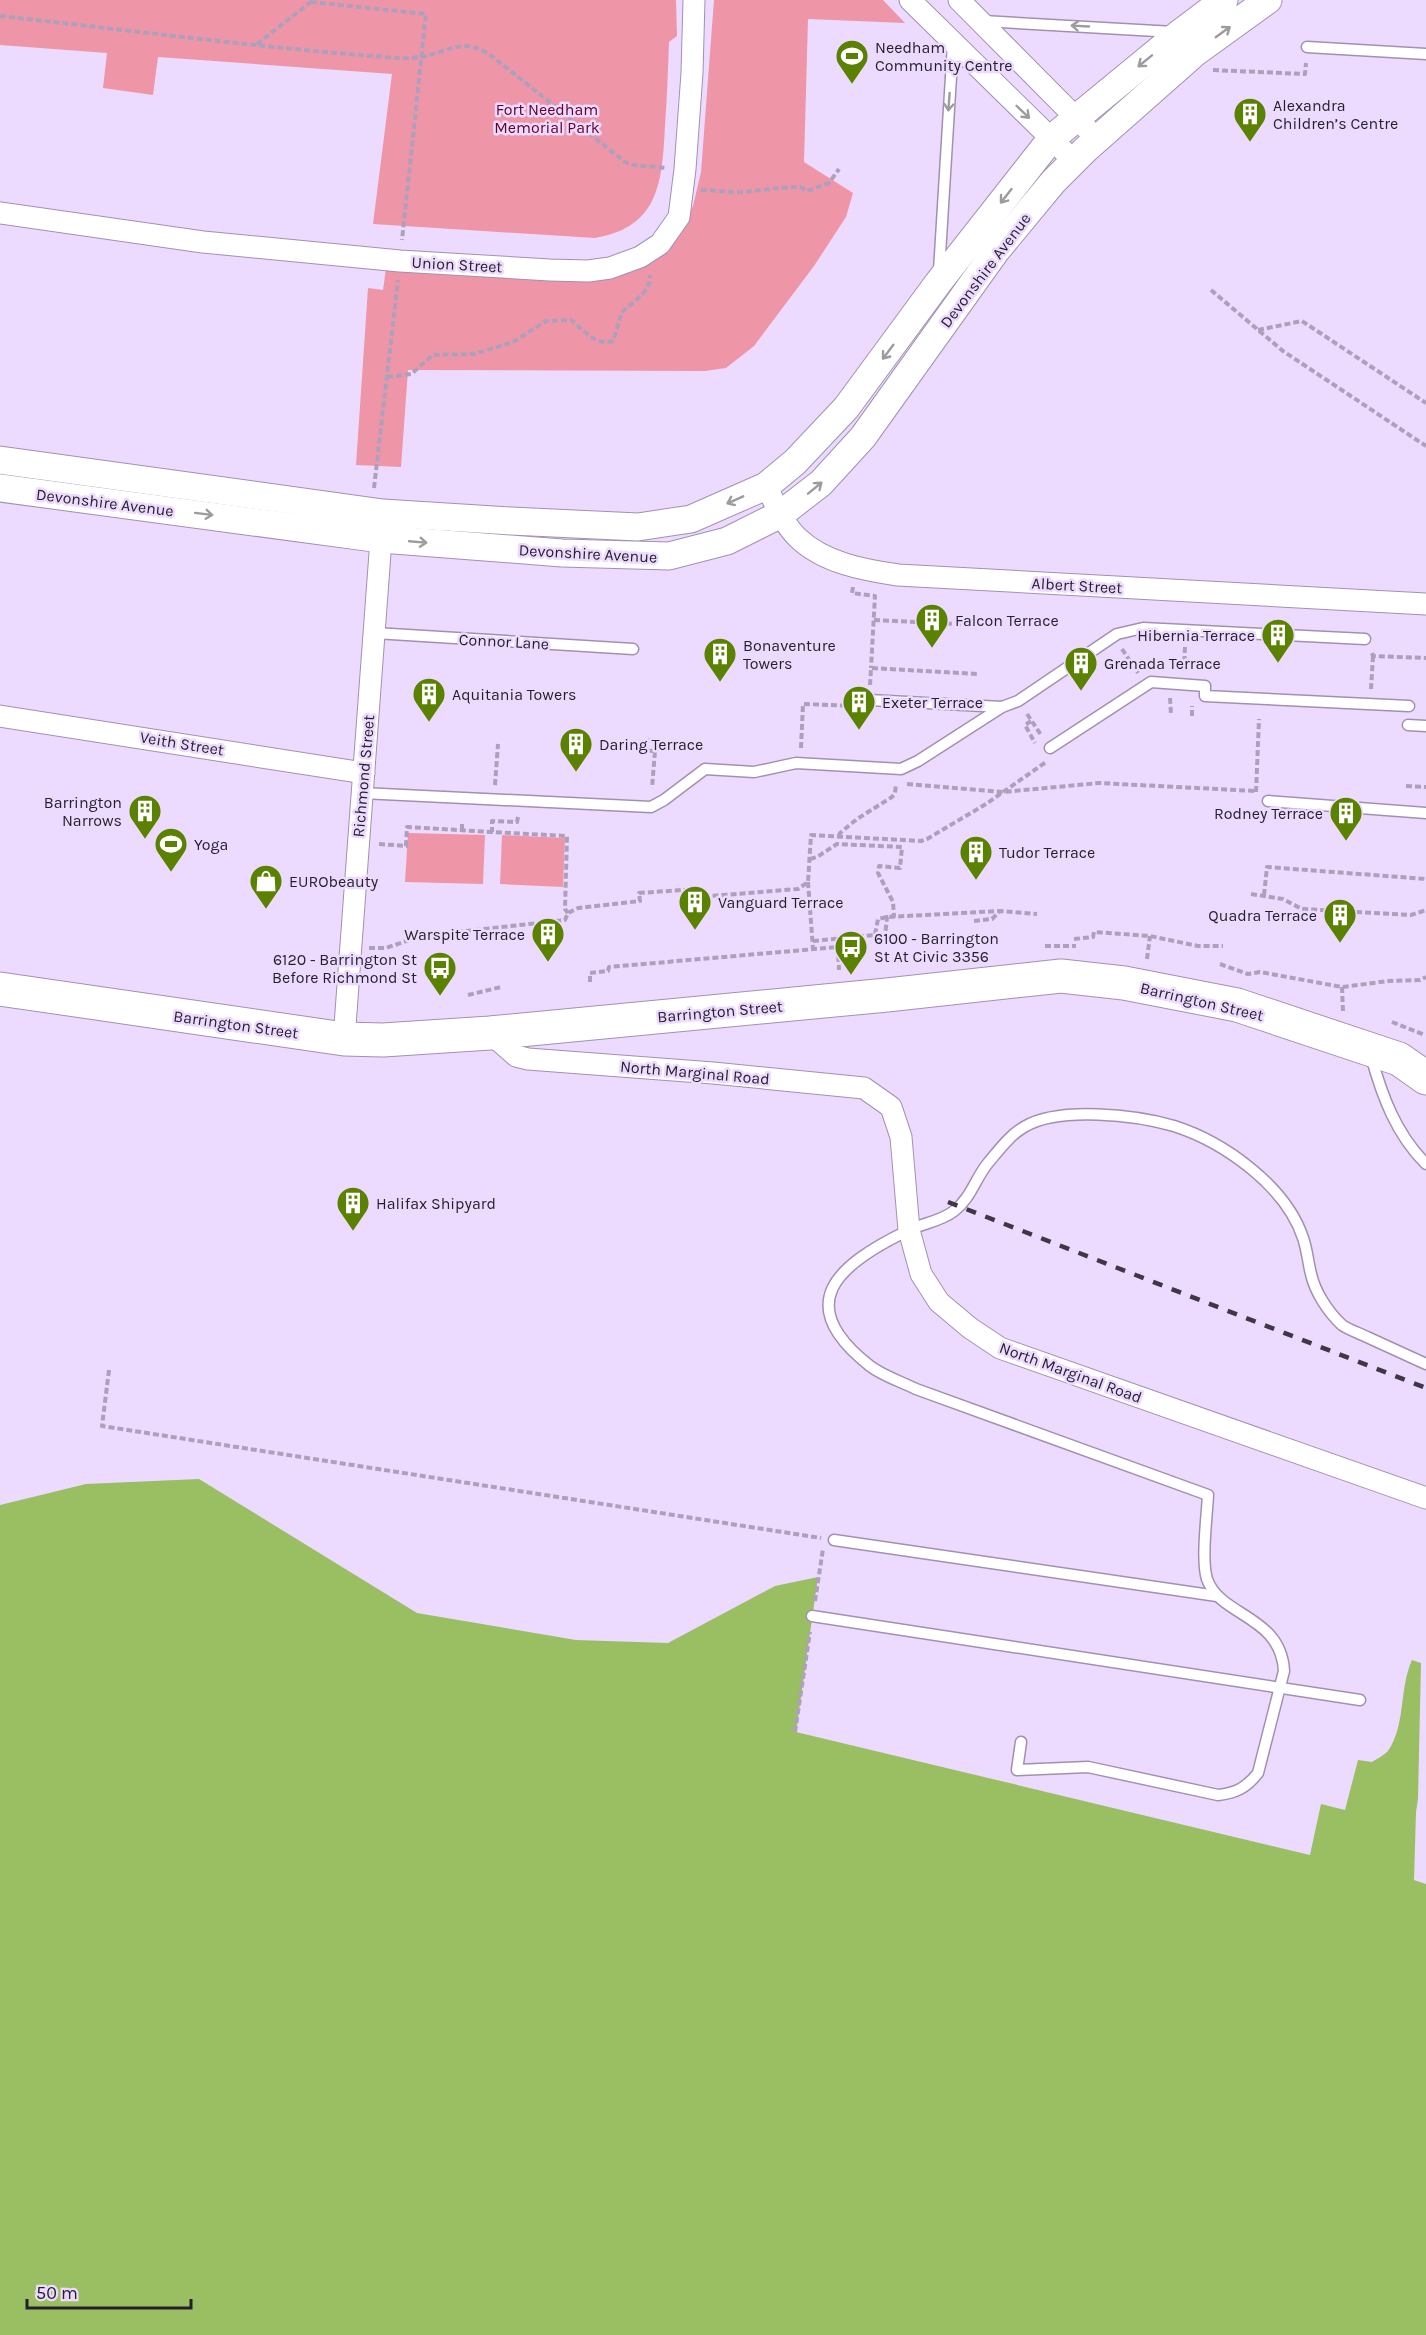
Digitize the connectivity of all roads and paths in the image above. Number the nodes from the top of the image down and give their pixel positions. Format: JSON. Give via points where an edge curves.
{"nodes":[{"id":1,"x":694,"y":0,"type":"edge"},
{"id":2,"x":910,"y":0,"type":"edge"},
{"id":3,"x":958,"y":0,"type":"edge"},
{"id":4,"x":1224,"y":0,"type":"edge"},
{"id":5,"x":1268,"y":0,"type":"edge"},
{"id":6,"x":312,"y":1,"type":"edge"},
{"id":7,"x":0,"y":16,"type":"edge"},
{"id":8,"x":979,"y":20,"type":"junction"},
{"id":9,"x":1188,"y":42,"type":"junction"},
{"id":10,"x":953,"y":44,"type":"junction"},
{"id":11,"x":256,"y":45,"type":"junction"},
{"id":12,"x":1307,"y":47,"type":"joint"},
{"id":13,"x":1426,"y":54,"type":"edge"},
{"id":14,"x":422,"y":57,"type":"junction"},
{"id":15,"x":1074,"y":118,"type":"junction"},
{"id":16,"x":1051,"y":139,"type":"junction"},
{"id":17,"x":1097,"y":139,"type":"junction"},
{"id":18,"x":1074,"y":161,"type":"junction"},
{"id":19,"x":839,"y":169,"type":"dead end"},
{"id":20,"x":684,"y":179,"type":"junction"},
{"id":21,"x":0,"y":213,"type":"edge"},
{"id":22,"x":649,"y":251,"type":"junction"},
{"id":23,"x":400,"y":261,"type":"junction"},
{"id":24,"x":938,"y":283,"type":"junction"},
{"id":25,"x":1210,"y":290,"type":"dead end"},
{"id":26,"x":1257,"y":330,"type":"junction"},
{"id":27,"x":387,"y":377,"type":"junction"},
{"id":28,"x":1426,"y":403,"type":"edge"},
{"id":29,"x":1426,"y":446,"type":"edge"},
{"id":30,"x":0,"y":460,"type":"edge"},
{"id":31,"x":766,"y":486,"type":"junction"},
{"id":32,"x":0,"y":488,"type":"edge"},
{"id":33,"x":781,"y":514,"type":"junction"},
{"id":34,"x":377,"y":521,"type":"junction"},
{"id":35,"x":852,"y":594,"type":"dead end"},
{"id":36,"x":1426,"y":604,"type":"edge"},
{"id":37,"x":874,"y":620,"type":"junction"},
{"id":38,"x":979,"y":626,"type":"dead end"},
{"id":39,"x":375,"y":633,"type":"junction"},
{"id":40,"x":1365,"y":639,"type":"joint"},
{"id":41,"x":1186,"y":645,"type":"dead end"},
{"id":42,"x":1382,"y":646,"type":"dead end"},
{"id":43,"x":633,"y":649,"type":"dead end"},
{"id":44,"x":1373,"y":656,"type":"junction"},
{"id":45,"x":1386,"y":656,"type":"junction"},
{"id":46,"x":1426,"y":658,"type":"edge"},
{"id":47,"x":1131,"y":663,"type":"dead end"},
{"id":48,"x":1184,"y":667,"type":"dead end"},
{"id":49,"x":871,"y":668,"type":"dead end"},
{"id":50,"x":1139,"y":676,"type":"dead end"},
{"id":51,"x":1372,"y":681,"type":"dead end"},
{"id":52,"x":1160,"y":698,"type":"dead end"},
{"id":53,"x":869,"y":700,"type":"dead end"},
{"id":54,"x":803,"y":704,"type":"dead end"},
{"id":55,"x":1409,"y":706,"type":"dead end"},
{"id":56,"x":1002,"y":707,"type":"junction"},
{"id":57,"x":1171,"y":714,"type":"dead end"},
{"id":58,"x":0,"y":716,"type":"edge"},
{"id":59,"x":1259,"y":718,"type":"dead end"},
{"id":60,"x":1408,"y":725,"type":"dead end"},
{"id":61,"x":1426,"y":726,"type":"edge"},
{"id":62,"x":1028,"y":731,"type":"dead end"},
{"id":63,"x":1040,"y":734,"type":"dead end"},
{"id":64,"x":652,"y":738,"type":"dead end"},
{"id":65,"x":498,"y":744,"type":"dead end"},
{"id":66,"x":801,"y":744,"type":"dead end"},
{"id":67,"x":1050,"y":748,"type":"dead end"},
{"id":68,"x":1047,"y":762,"type":"dead end"},
{"id":69,"x":653,"y":772,"type":"dead end"},
{"id":70,"x":495,"y":777,"type":"dead end"},
{"id":71,"x":363,"y":783,"type":"junction"},
{"id":72,"x":1406,"y":786,"type":"dead end"},
{"id":73,"x":1426,"y":787,"type":"edge"},
{"id":74,"x":1003,"y":792,"type":"junction"},
{"id":75,"x":1268,"y":801,"type":"dead end"},
{"id":76,"x":1426,"y":813,"type":"edge"},
{"id":77,"x":462,"y":822,"type":"dead end"},
{"id":78,"x":517,"y":822,"type":"dead end"},
{"id":79,"x":462,"y":830,"type":"junction"},
{"id":80,"x":492,"y":832,"type":"junction"},
{"id":81,"x":839,"y":837,"type":"junction"},
{"id":82,"x":375,"y":844,"type":"dead end"},
{"id":83,"x":810,"y":859,"type":"junction"},
{"id":84,"x":1426,"y":879,"type":"edge"},
{"id":85,"x":808,"y":882,"type":"junction"},
{"id":86,"x":1251,"y":894,"type":"dead end"},
{"id":87,"x":1264,"y":895,"type":"junction"},
{"id":88,"x":1426,"y":910,"type":"edge"},
{"id":89,"x":1000,"y":911,"type":"junction"},
{"id":90,"x":568,"y":913,"type":"junction"},
{"id":91,"x":1037,"y":914,"type":"dead end"},
{"id":92,"x":894,"y":916,"type":"junction"},
{"id":93,"x":887,"y":917,"type":"junction"},
{"id":94,"x":974,"y":921,"type":"dead end"},
{"id":95,"x":1150,"y":936,"type":"junction"},
{"id":96,"x":885,"y":937,"type":"dead end"},
{"id":97,"x":1074,"y":939,"type":"dead end"},
{"id":98,"x":813,"y":941,"type":"junction"},
{"id":99,"x":1076,"y":945,"type":"dead end"},
{"id":100,"x":1045,"y":946,"type":"dead end"},
{"id":101,"x":1223,"y":946,"type":"dead end"},
{"id":102,"x":369,"y":948,"type":"dead end"},
{"id":103,"x":813,"y":949,"type":"junction"},
{"id":104,"x":1147,"y":959,"type":"dead end"},
{"id":105,"x":1220,"y":964,"type":"dead end"},
{"id":106,"x":839,"y":970,"type":"dead end"},
{"id":107,"x":1426,"y":977,"type":"edge"},
{"id":108,"x":590,"y":982,"type":"dead end"},
{"id":109,"x":501,"y":987,"type":"dead end"},
{"id":110,"x":1342,"y":987,"type":"junction"},
{"id":111,"x":0,"y":989,"type":"edge"},
{"id":112,"x":468,"y":995,"type":"dead end"},
{"id":113,"x":1343,"y":1012,"type":"dead end"},
{"id":114,"x":1392,"y":1022,"type":"dead end"},
{"id":115,"x":490,"y":1033,"type":"junction"},
{"id":116,"x":1425,"y":1035,"type":"edge"},
{"id":117,"x":344,"y":1039,"type":"junction"},
{"id":118,"x":1369,"y":1050,"type":"junction"},
{"id":119,"x":1426,"y":1078,"type":"edge"},
{"id":120,"x":1426,"y":1164,"type":"edge"},
{"id":121,"x":909,"y":1230,"type":"junction"},
{"id":122,"x":1426,"y":1364,"type":"edge"},
{"id":123,"x":109,"y":1370,"type":"dead end"},
{"id":124,"x":1426,"y":1498,"type":"edge"},
{"id":125,"x":834,"y":1540,"type":"dead end"},
{"id":126,"x":1217,"y":1596,"type":"junction"},
{"id":127,"x":812,"y":1616,"type":"junction"},
{"id":128,"x":1280,"y":1688,"type":"junction"},
{"id":129,"x":1360,"y":1700,"type":"dead end"},
{"id":130,"x":795,"y":1732,"type":"dead end"},
{"id":131,"x":1021,"y":1742,"type":"dead end"}],
"edges":[{"from":1,"to":20,"type":"street","name":"Union Street"},
{"from":2,"to":10,"type":"street"},
{"from":3,"to":8,"type":"street"},
{"from":4,"to":9,"type":"street","name":"Devonshire Avenue"},
{"from":9,"to":5,"type":"street","name":"Devonshire Avenue","one_way":true},
{"from":6,"to":11,"type":"path"},
{"from":6,"to":14,"type":"path","via":[[426,14]]},
{"from":7,"to":11,"type":"path"},
{"from":9,"to":8,"type":"lane","one_way":true},
{"from":8,"to":10,"type":"street"},
{"from":8,"to":15,"type":"street"},
{"from":9,"to":12,"type":"path","via":[[1211,70],[1305,74]]},
{"from":9,"to":15,"type":"street","name":"Devonshire Avenue","one_way":true},
{"from":9,"to":17,"type":"street","name":"Devonshire Avenue"},
{"from":10,"to":16,"type":"street","one_way":true},
{"from":10,"to":24,"type":"lane","one_way":true},
{"from":11,"to":14,"type":"path"},
{"from":12,"to":13,"type":"lane"},
{"from":14,"to":20,"type":"path","via":[[470,45],[481,49],[624,162]]},
{"from":14,"to":23,"type":"path"},
{"from":15,"to":16,"type":"street","name":"Devonshire Avenue"},
{"from":15,"to":17,"type":"street"},
{"from":16,"to":18,"type":"street"},
{"from":16,"to":24,"type":"street","name":"Devonshire Avenue","one_way":true},
{"from":17,"to":18,"type":"street","name":"Devonshire Avenue"},
{"from":33,"to":18,"type":"street","name":"Devonshire Avenue","one_way":true,"via":[[821,483],[863,437],[996,251]]},
{"from":19,"to":20,"type":"path","via":[[830,183],[807,191],[800,187],[744,192]]},
{"from":20,"to":22,"type":"street","name":"Union Street","via":[[679,217],[660,244]]},
{"from":21,"to":23,"type":"street","name":"Union Street","via":[[203,242]]},
{"from":22,"to":23,"type":"street","name":"Union Street","via":[[610,268],[588,271]]},
{"from":22,"to":27,"type":"path","via":[[652,268],[648,284],[622,312],[613,341],[598,341],[571,320],[546,321],[513,342],[474,354],[433,355],[411,374]]},
{"from":23,"to":27,"type":"path"},
{"from":24,"to":31,"type":"street","name":"Devonshire Avenue","one_way":true,"via":[[846,408],[795,462]]},
{"from":25,"to":26,"type":"path"},
{"from":26,"to":28,"type":"path","via":[[1302,321]]},
{"from":26,"to":29,"type":"path"},
{"from":27,"to":34,"type":"path","via":[[374,489]]},
{"from":30,"to":34,"type":"street","name":"Devonshire Avenue"},
{"from":31,"to":33,"type":"street","name":"Albert Street"},
{"from":31,"to":34,"type":"street","name":"Devonshire Avenue","one_way":true,"via":[[691,519],[638,527]]},
{"from":32,"to":34,"type":"street","name":"Devonshire Avenue","one_way":true},
{"from":34,"to":33,"type":"street","name":"Devonshire Avenue","one_way":true,"via":[[562,553],[669,556],[727,542]]},
{"from":33,"to":36,"type":"street","name":"Albert Street","via":[[797,538],[821,554],[861,569],[898,575]]},
{"from":34,"to":39,"type":"street","name":"Richmond Street"},
{"from":35,"to":37,"type":"path","via":[[875,596]]},
{"from":37,"to":38,"type":"path"},
{"from":37,"to":49,"type":"path"},
{"from":39,"to":43,"type":"lane","name":"Connor Lane"},
{"from":39,"to":71,"type":"street","name":"Richmond Street"},
{"from":40,"to":44,"type":"path"},
{"from":40,"to":56,"type":"lane","via":[[1129,630],[1117,634],[1018,701]]},
{"from":41,"to":48,"type":"path"},
{"from":42,"to":45,"type":"path"},
{"from":44,"to":45,"type":"path"},
{"from":44,"to":51,"type":"path"},
{"from":45,"to":46,"type":"path"},
{"from":47,"to":50,"type":"path"},
{"from":52,"to":57,"type":"path","via":[[1172,699]]},
{"from":53,"to":56,"type":"lane"},
{"from":54,"to":66,"type":"path"},
{"from":55,"to":67,"type":"lane","via":[[1205,696],[1205,686],[1151,682]]},
{"from":56,"to":71,"type":"lane","via":[[901,769],[796,763],[754,772],[705,769],[651,807]]},
{"from":58,"to":71,"type":"street","name":"Veith Street"},
{"from":59,"to":74,"type":"path","via":[[1257,789],[1100,783]]},
{"from":60,"to":61,"type":"lane"},
{"from":62,"to":63,"type":"path","via":[[1025,725],[1031,720]]},
{"from":64,"to":69,"type":"path","via":[[638,750],[655,751]]},
{"from":65,"to":70,"type":"path"},
{"from":68,"to":74,"type":"path"},
{"from":71,"to":117,"type":"street","name":"Richmond Street"},
{"from":72,"to":73,"type":"path"},
{"from":74,"to":81,"type":"path","via":[[921,841]]},
{"from":74,"to":81,"type":"path","via":[[894,783],[896,793],[892,797],[857,819]]},
{"from":75,"to":76,"type":"lane"},
{"from":77,"to":79,"type":"path"},
{"from":78,"to":80,"type":"path","via":[[492,821]]},
{"from":79,"to":80,"type":"path"},
{"from":79,"to":82,"type":"path","via":[[407,827],[406,846]]},
{"from":80,"to":90,"type":"path","via":[[567,836]]},
{"from":81,"to":83,"type":"path","via":[[811,835]]},
{"from":83,"to":85,"type":"path"},
{"from":83,"to":92,"type":"path","via":[[837,844],[902,847],[900,868],[879,866],[878,873],[893,902]]},
{"from":84,"to":87,"type":"path","via":[[1267,867]]},
{"from":85,"to":90,"type":"path","via":[[798,889],[698,897],[697,889],[639,893],[640,902],[578,908]]},
{"from":85,"to":98,"type":"path"},
{"from":86,"to":87,"type":"path"},
{"from":87,"to":88,"type":"path","via":[[1302,909],[1411,915]]},
{"from":89,"to":91,"type":"path"},
{"from":89,"to":92,"type":"path"},
{"from":89,"to":94,"type":"path","via":[[992,919]]},
{"from":90,"to":102,"type":"path","via":[[565,920],[421,936],[386,948]]},
{"from":92,"to":93,"type":"path"},
{"from":93,"to":96,"type":"path"},
{"from":93,"to":98,"type":"path","via":[[878,919],[875,935]]},
{"from":95,"to":97,"type":"path","via":[[1094,932],[1093,938]]},
{"from":95,"to":101,"type":"path","via":[[1198,946]]},
{"from":95,"to":104,"type":"path"},
{"from":98,"to":103,"type":"path"},
{"from":99,"to":100,"type":"path"},
{"from":103,"to":106,"type":"path","via":[[838,947]]},
{"from":103,"to":108,"type":"path","via":[[609,967],[608,971],[590,973]]},
{"from":105,"to":110,"type":"path","via":[[1248,974],[1260,972]]},
{"from":107,"to":110,"type":"path"},
{"from":109,"to":112,"type":"path"},
{"from":110,"to":113,"type":"path"},
{"from":111,"to":117,"type":"main road","name":"Barrington Street"},
{"from":114,"to":116,"type":"path"},
{"from":115,"to":117,"type":"main road","name":"Barrington Street"},
{"from":115,"to":118,"type":"main road","name":"Barrington Street","via":[[1061,976],[1124,983],[1237,1005]]},
{"from":115,"to":121,"type":"street","name":"North Marginal Road","via":[[516,1056],[528,1059],[864,1088],[891,1107],[901,1137]]},
{"from":118,"to":119,"type":"main road","name":"Barrington Street","via":[[1398,1059]]},
{"from":118,"to":120,"type":"lane","via":[[1395,1125]]},
{"from":121,"to":122,"type":"lane","via":[[952,1213],[968,1198],[984,1168],[1006,1142],[1023,1127],[1046,1117],[1079,1114],[1174,1126],[1226,1150],[1278,1193],[1300,1231],[1311,1277],[1320,1296],[1343,1326]]},
{"from":121,"to":124,"type":"street","name":"North Marginal Road","via":[[921,1274],[939,1302],[970,1329],[1000,1347]]},
{"from":121,"to":126,"type":"lane","via":[[859,1257],[835,1282],[829,1298],[830,1320],[838,1335],[871,1367],[916,1389],[1208,1495],[1205,1560],[1207,1579]]},
{"from":123,"to":127,"type":"path","via":[[102,1426],[824,1539]]},
{"from":125,"to":126,"type":"lane"},
{"from":126,"to":128,"type":"lane","via":[[1275,1641],[1283,1655]]},
{"from":127,"to":128,"type":"lane"},
{"from":127,"to":130,"type":"path"},
{"from":128,"to":129,"type":"lane"},
{"from":128,"to":131,"type":"lane","via":[[1258,1773],[1236,1793],[1218,1795],[1088,1767],[1017,1770]]}]}
